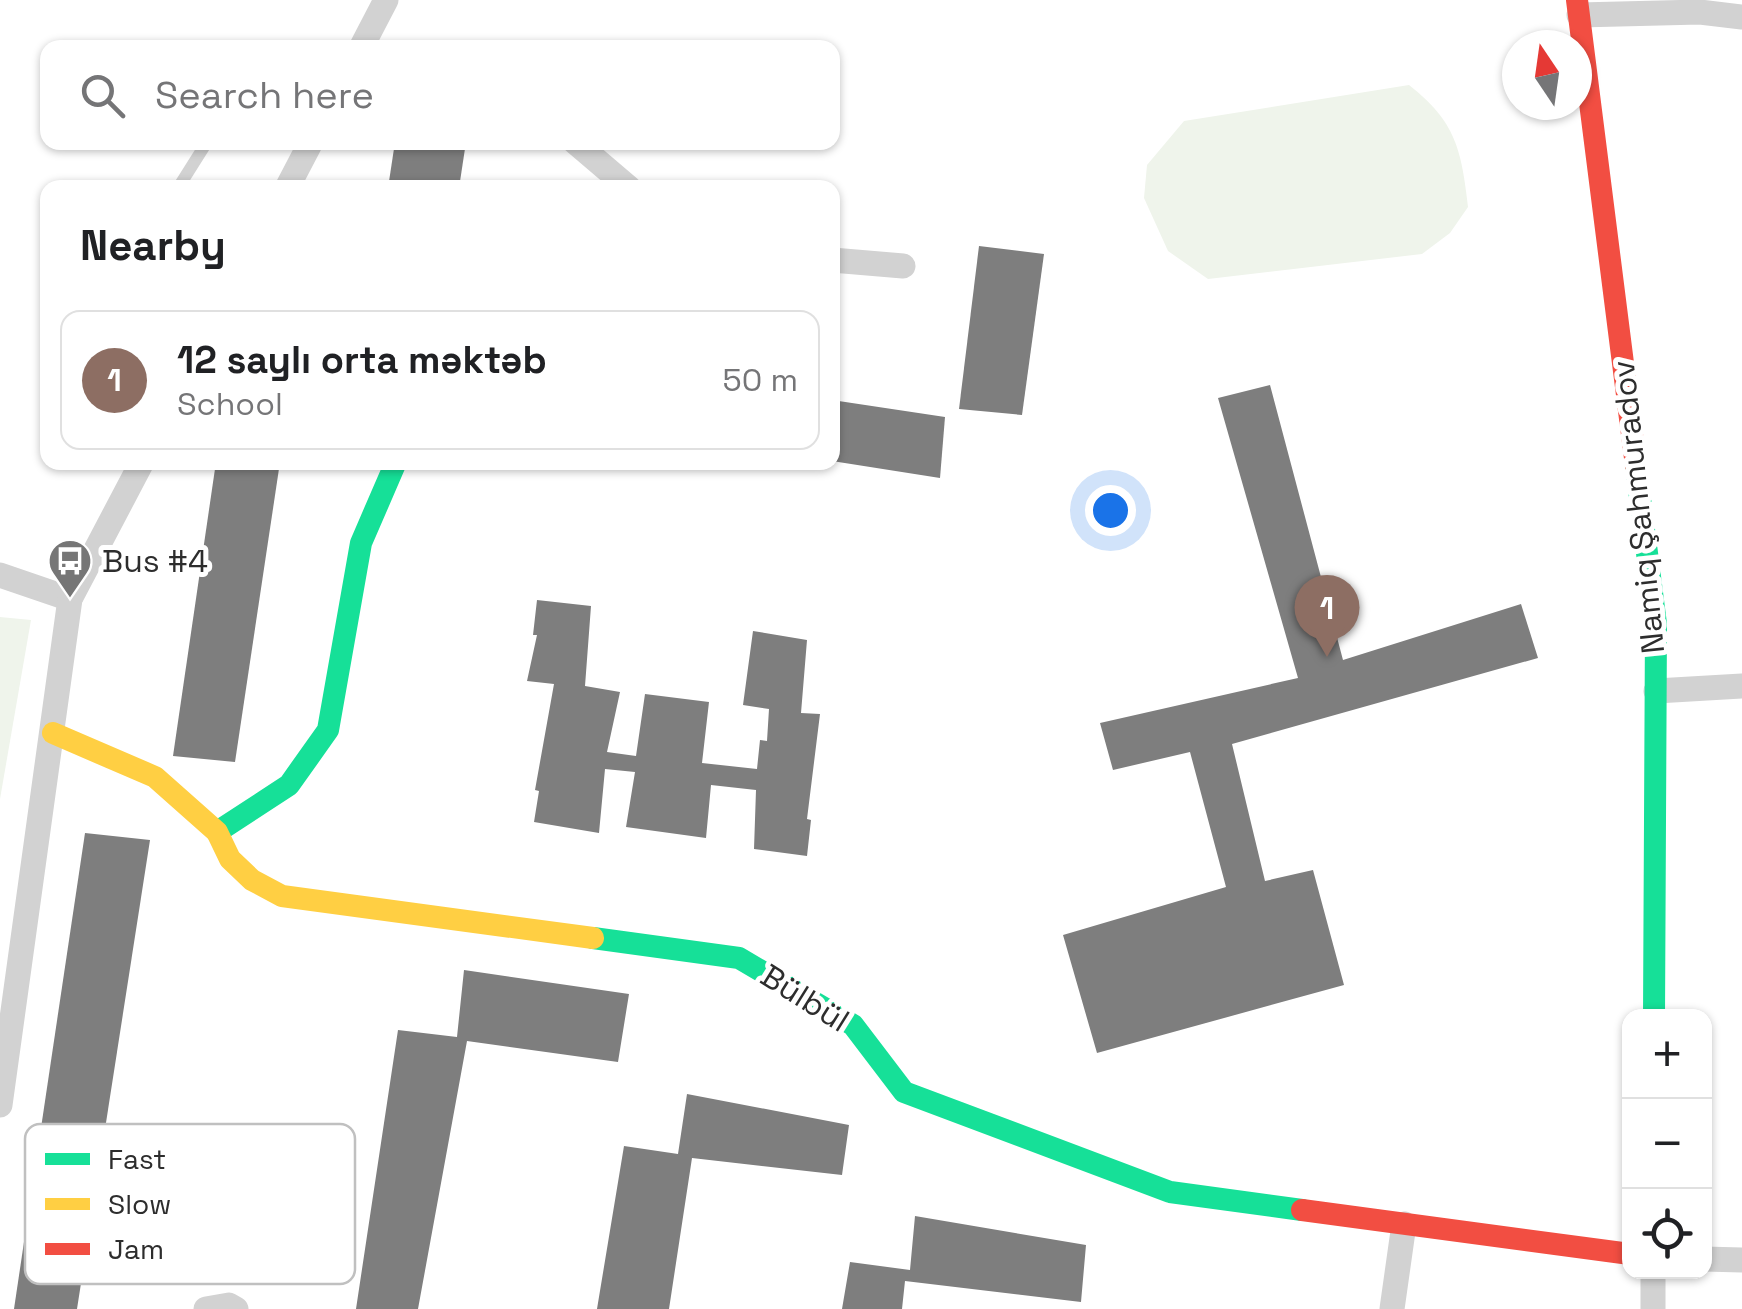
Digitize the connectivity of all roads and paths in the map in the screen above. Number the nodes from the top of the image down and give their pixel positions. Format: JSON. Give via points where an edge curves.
{"nodes":[{"id":1,"x":386,"y":0,"type":"edge"},
{"id":2,"x":1578,"y":8,"type":"edge"},
{"id":3,"x":1742,"y":17,"type":"edge"},
{"id":4,"x":365,"y":40,"type":"edge"},
{"id":5,"x":201,"y":150,"type":"edge"},
{"id":6,"x":307,"y":150,"type":"edge"},
{"id":7,"x":584,"y":150,"type":"edge"},
{"id":8,"x":183,"y":180,"type":"edge"},
{"id":9,"x":291,"y":180,"type":"edge"},
{"id":10,"x":619,"y":180,"type":"edge"},
{"id":11,"x":840,"y":261,"type":"edge"},
{"id":12,"x":903,"y":266,"type":"dead end"},
{"id":13,"x":138,"y":470,"type":"edge"},
{"id":14,"x":393,"y":470,"type":"edge"},
{"id":15,"x":0,"y":575,"type":"edge"},
{"id":16,"x":70,"y":600,"type":"junction"},
{"id":17,"x":1742,"y":686,"type":"edge"},
{"id":18,"x":1656,"y":691,"type":"junction"},
{"id":19,"x":53,"y":733,"type":"junction"},
{"id":20,"x":217,"y":832,"type":"junction"},
{"id":21,"x":1654,"y":1009,"type":"edge"},
{"id":22,"x":0,"y":1105,"type":"edge"},
{"id":23,"x":1404,"y":1224,"type":"junction"},
{"id":24,"x":1622,"y":1253,"type":"edge"},
{"id":25,"x":1712,"y":1259,"type":"edge"},
{"id":26,"x":1742,"y":1260,"type":"edge"},
{"id":27,"x":1653,"y":1279,"type":"edge"},
{"id":28,"x":206,"y":1309,"type":"edge"},
{"id":29,"x":236,"y":1309,"type":"edge"},
{"id":30,"x":1392,"y":1309,"type":"edge"},
{"id":31,"x":1653,"y":1309,"type":"edge"}],
"edges":[{"from":1,"to":4,"type":"street"},
{"from":2,"to":3,"type":"street"},
{"from":2,"to":18,"type":"street","name":"Namiq Şahmuradov","via":[[1656,624]]},
{"from":5,"to":8,"type":"lane"},
{"from":6,"to":9,"type":"street"},
{"from":7,"to":10,"type":"street"},
{"from":11,"to":12,"type":"street"},
{"from":13,"to":16,"type":"street"},
{"from":14,"to":20,"type":"street","via":[[361,543],[328,730],[289,786]]},
{"from":15,"to":16,"type":"street"},
{"from":16,"to":19,"type":"street"},
{"from":17,"to":18,"type":"street"},
{"from":18,"to":21,"type":"street","name":"Namiq Şahmuradov"},
{"from":19,"to":20,"type":"street","name":"Bülbül","via":[[155,777]]},
{"from":19,"to":22,"type":"street"},
{"from":20,"to":23,"type":"street","name":"Bülbül","via":[[230,859],[282,896],[739,958],[854,1025],[904,1092],[1170,1192]]},
{"from":23,"to":24,"type":"street","name":"Bülbül"},
{"from":23,"to":30,"type":"street"},
{"from":25,"to":26,"type":"street"},
{"from":27,"to":31,"type":"street"},
{"from":28,"to":29,"type":"street"}]}
